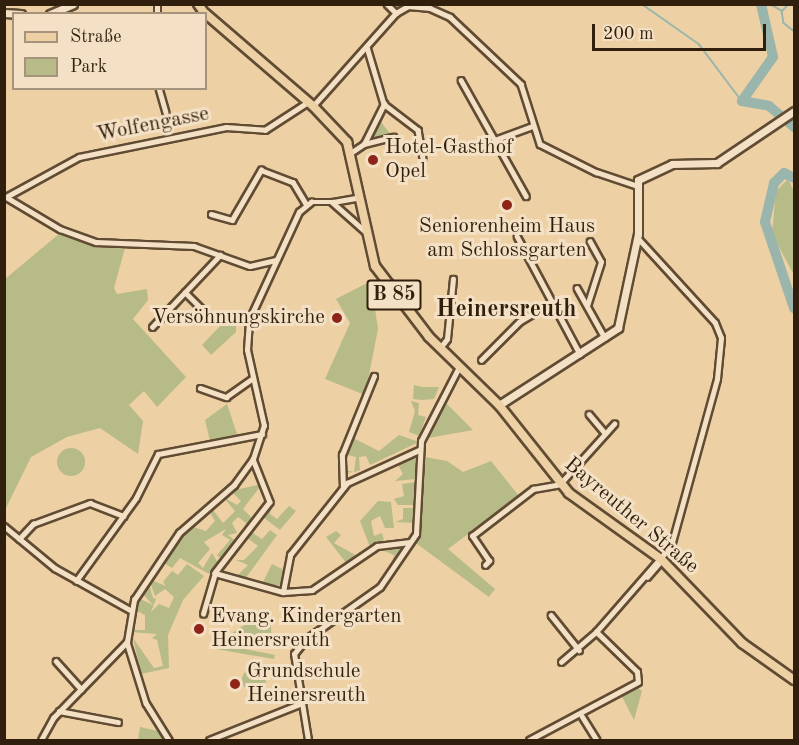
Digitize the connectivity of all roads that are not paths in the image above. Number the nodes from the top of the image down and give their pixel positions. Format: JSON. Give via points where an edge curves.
{"nodes":[{"id":1,"x":73,"y":4,"type":"edge"},
{"id":2,"x":387,"y":4,"type":"edge"},
{"id":3,"x":55,"y":12,"type":"edge"},
{"id":4,"x":396,"y":13,"type":"junction"},
{"id":5,"x":207,"y":16,"type":"edge"},
{"id":6,"x":367,"y":47,"type":"junction"},
{"id":7,"x":461,"y":80,"type":"dead end"},
{"id":8,"x":160,"y":90,"type":"edge"},
{"id":9,"x":311,"y":104,"type":"junction"},
{"id":10,"x":384,"y":104,"type":"junction"},
{"id":11,"x":795,"y":111,"type":"edge"},
{"id":12,"x":166,"y":112,"type":"dead end"},
{"id":13,"x":532,"y":126,"type":"junction"},
{"id":14,"x":393,"y":137,"type":"dead end"},
{"id":15,"x":498,"y":139,"type":"junction"},
{"id":16,"x":364,"y":144,"type":"junction"},
{"id":17,"x":352,"y":152,"type":"junction"},
{"id":18,"x":423,"y":158,"type":"dead end"},
{"id":19,"x":635,"y":184,"type":"junction"},
{"id":20,"x":5,"y":196,"type":"edge"},
{"id":21,"x":362,"y":196,"type":"junction"},
{"id":22,"x":526,"y":196,"type":"dead end"},
{"id":23,"x":332,"y":202,"type":"junction"},
{"id":24,"x":306,"y":204,"type":"junction"},
{"id":25,"x":211,"y":214,"type":"dead end"},
{"id":26,"x":367,"y":233,"type":"junction"},
{"id":27,"x":517,"y":236,"type":"dead end"},
{"id":28,"x":637,"y":238,"type":"junction"},
{"id":29,"x":590,"y":243,"type":"dead end"},
{"id":30,"x":220,"y":255,"type":"junction"},
{"id":31,"x":275,"y":260,"type":"junction"},
{"id":32,"x":453,"y":279,"type":"dead end"},
{"id":33,"x":577,"y":288,"type":"dead end"},
{"id":34,"x":185,"y":292,"type":"junction"},
{"id":35,"x":552,"y":302,"type":"junction"},
{"id":36,"x":587,"y":306,"type":"junction"},
{"id":37,"x":201,"y":308,"type":"dead end"},
{"id":38,"x":152,"y":327,"type":"dead end"},
{"id":39,"x":606,"y":339,"type":"junction"},
{"id":40,"x":440,"y":348,"type":"junction"},
{"id":41,"x":580,"y":354,"type":"junction"},
{"id":42,"x":481,"y":360,"type":"dead end"},
{"id":43,"x":459,"y":368,"type":"junction"},
{"id":44,"x":374,"y":376,"type":"dead end"},
{"id":45,"x":252,"y":379,"type":"junction"},
{"id":46,"x":200,"y":388,"type":"dead end"},
{"id":47,"x":499,"y":405,"type":"junction"},
{"id":48,"x":590,"y":414,"type":"dead end"},
{"id":49,"x":614,"y":424,"type":"dead end"},
{"id":50,"x":605,"y":433,"type":"junction"},
{"id":51,"x":262,"y":434,"type":"junction"},
{"id":52,"x":419,"y":450,"type":"junction"},
{"id":53,"x":253,"y":459,"type":"junction"},
{"id":54,"x":560,"y":484,"type":"junction"},
{"id":55,"x":343,"y":488,"type":"junction"},
{"id":56,"x":124,"y":516,"type":"junction"},
{"id":57,"x":4,"y":526,"type":"edge"},
{"id":58,"x":19,"y":538,"type":"junction"},
{"id":59,"x":410,"y":542,"type":"junction"},
{"id":60,"x":661,"y":559,"type":"junction"},
{"id":61,"x":485,"y":565,"type":"dead end"},
{"id":62,"x":215,"y":573,"type":"junction"},
{"id":63,"x":76,"y":581,"type":"junction"},
{"id":64,"x":282,"y":592,"type":"junction"},
{"id":65,"x":130,"y":610,"type":"junction"},
{"id":66,"x":203,"y":614,"type":"dead end"},
{"id":67,"x":551,"y":615,"type":"dead end"},
{"id":68,"x":596,"y":632,"type":"junction"},
{"id":69,"x":128,"y":642,"type":"junction"},
{"id":70,"x":579,"y":650,"type":"junction"},
{"id":71,"x":56,"y":661,"type":"dead end"},
{"id":72,"x":561,"y":662,"type":"dead end"},
{"id":73,"x":795,"y":680,"type":"edge"},
{"id":74,"x":81,"y":689,"type":"junction"},
{"id":75,"x":302,"y":703,"type":"junction"},
{"id":76,"x":59,"y":711,"type":"junction"},
{"id":77,"x":582,"y":716,"type":"junction"},
{"id":78,"x":118,"y":722,"type":"dead end"},
{"id":79,"x":41,"y":741,"type":"edge"},
{"id":80,"x":169,"y":741,"type":"edge"},
{"id":81,"x":209,"y":741,"type":"edge"},
{"id":82,"x":308,"y":741,"type":"edge"},
{"id":83,"x":528,"y":741,"type":"edge"},
{"id":84,"x":597,"y":741,"type":"edge"}],
"edges":[{"from":1,"to":3,"type":"street"},
{"from":2,"to":4,"type":"street"},
{"from":4,"to":6,"type":"street","name":"Wolfengasse"},
{"from":4,"to":13,"type":"street","via":[[418,6],[450,17],[521,84],[529,97]]},
{"from":5,"to":9,"type":"main road","number":"B 85"},
{"from":6,"to":9,"type":"street","name":"Wolfengasse"},
{"from":6,"to":10,"type":"street"},
{"from":7,"to":15,"type":"street"},
{"from":8,"to":12,"type":"street"},
{"from":9,"to":17,"type":"main road","number":"B 85"},
{"from":9,"to":20,"type":"street","name":"Wolfengasse","via":[[265,130],[226,128],[80,157]]},
{"from":10,"to":16,"type":"street"},
{"from":10,"to":18,"type":"street","via":[[418,130]]},
{"from":11,"to":19,"type":"street","via":[[786,113],[777,125],[717,163],[672,164]]},
{"from":13,"to":15,"type":"street"},
{"from":13,"to":19,"type":"street","via":[[547,149]]},
{"from":14,"to":16,"type":"street"},
{"from":15,"to":22,"type":"street"},
{"from":16,"to":17,"type":"street"},
{"from":17,"to":21,"type":"main road","name":"Bayreuther Straße","number":"B 85"},
{"from":19,"to":28,"type":"street"},
{"from":20,"to":30,"type":"street","via":[[60,229],[96,242],[187,245]]},
{"from":21,"to":23,"type":"street"},
{"from":21,"to":26,"type":"main road","name":"Bayreuther Straße","number":"B 85"},
{"from":23,"to":24,"type":"street"},
{"from":23,"to":26,"type":"street"},
{"from":24,"to":25,"type":"street","via":[[293,182],[261,170],[232,220]]},
{"from":24,"to":31,"type":"street"},
{"from":26,"to":40,"type":"main road","name":"Bayreuther Straße","number":"B 85","via":[[381,277]]},
{"from":27,"to":35,"type":"street"},
{"from":28,"to":39,"type":"street","via":[[623,314]]},
{"from":28,"to":60,"type":"street","via":[[698,302],[722,338],[690,494]]},
{"from":29,"to":36,"type":"street","via":[[601,262]]},
{"from":30,"to":31,"type":"street","via":[[249,266]]},
{"from":30,"to":34,"type":"street"},
{"from":31,"to":45,"type":"street","via":[[249,320]]},
{"from":32,"to":40,"type":"street","via":[[447,339]]},
{"from":33,"to":36,"type":"street"},
{"from":34,"to":37,"type":"street"},
{"from":34,"to":38,"type":"street"},
{"from":35,"to":41,"type":"street"},
{"from":35,"to":42,"type":"street","via":[[519,322]]},
{"from":36,"to":39,"type":"street"},
{"from":39,"to":41,"type":"street"},
{"from":40,"to":43,"type":"main road","name":"Bayreuther Straße","number":"B 85"},
{"from":41,"to":47,"type":"street"},
{"from":43,"to":47,"type":"main road","name":"Bayreuther Straße","number":"B 85"},
{"from":43,"to":52,"type":"street","via":[[433,409]]},
{"from":44,"to":55,"type":"street","via":[[342,454]]},
{"from":45,"to":46,"type":"street","via":[[226,397]]},
{"from":45,"to":51,"type":"street"},
{"from":47,"to":54,"type":"main road","name":"Bayreuther Straße","number":"B 85"},
{"from":48,"to":50,"type":"street"},
{"from":49,"to":50,"type":"street"},
{"from":50,"to":54,"type":"street"},
{"from":51,"to":53,"type":"street"},
{"from":51,"to":56,"type":"street","via":[[159,454]]},
{"from":52,"to":55,"type":"street","via":[[363,471]]},
{"from":52,"to":59,"type":"street","via":[[419,524]]},
{"from":53,"to":62,"type":"street","via":[[270,502]]},
{"from":53,"to":65,"type":"street","via":[[234,485],[180,532]]},
{"from":54,"to":60,"type":"main road","name":"Bayreuther Straße","number":"B 85"},
{"from":54,"to":61,"type":"street","via":[[533,489],[472,536],[489,561]]},
{"from":55,"to":64,"type":"street","via":[[292,553]]},
{"from":56,"to":58,"type":"street","via":[[90,503],[33,524]]},
{"from":56,"to":63,"type":"street"},
{"from":57,"to":58,"type":"street"},
{"from":58,"to":63,"type":"street"},
{"from":59,"to":64,"type":"street","via":[[377,546],[312,590]]},
{"from":59,"to":75,"type":"street","via":[[375,592],[300,645],[293,663]]},
{"from":60,"to":68,"type":"street"},
{"from":60,"to":73,"type":"main road","name":"Bayreuther Straße","number":"B 85","via":[[734,635]]},
{"from":62,"to":64,"type":"street","via":[[220,579]]},
{"from":62,"to":66,"type":"street"},
{"from":63,"to":65,"type":"street"},
{"from":65,"to":69,"type":"street"},
{"from":67,"to":70,"type":"street"},
{"from":68,"to":70,"type":"street"},
{"from":68,"to":77,"type":"street","via":[[640,678]]},
{"from":69,"to":74,"type":"street"},
{"from":69,"to":80,"type":"street","via":[[149,711]]},
{"from":70,"to":72,"type":"street"},
{"from":71,"to":74,"type":"street"},
{"from":74,"to":76,"type":"street"},
{"from":75,"to":81,"type":"street"},
{"from":75,"to":82,"type":"street"},
{"from":76,"to":78,"type":"street"},
{"from":76,"to":79,"type":"street"},
{"from":77,"to":83,"type":"street"},
{"from":77,"to":84,"type":"street"}]}
